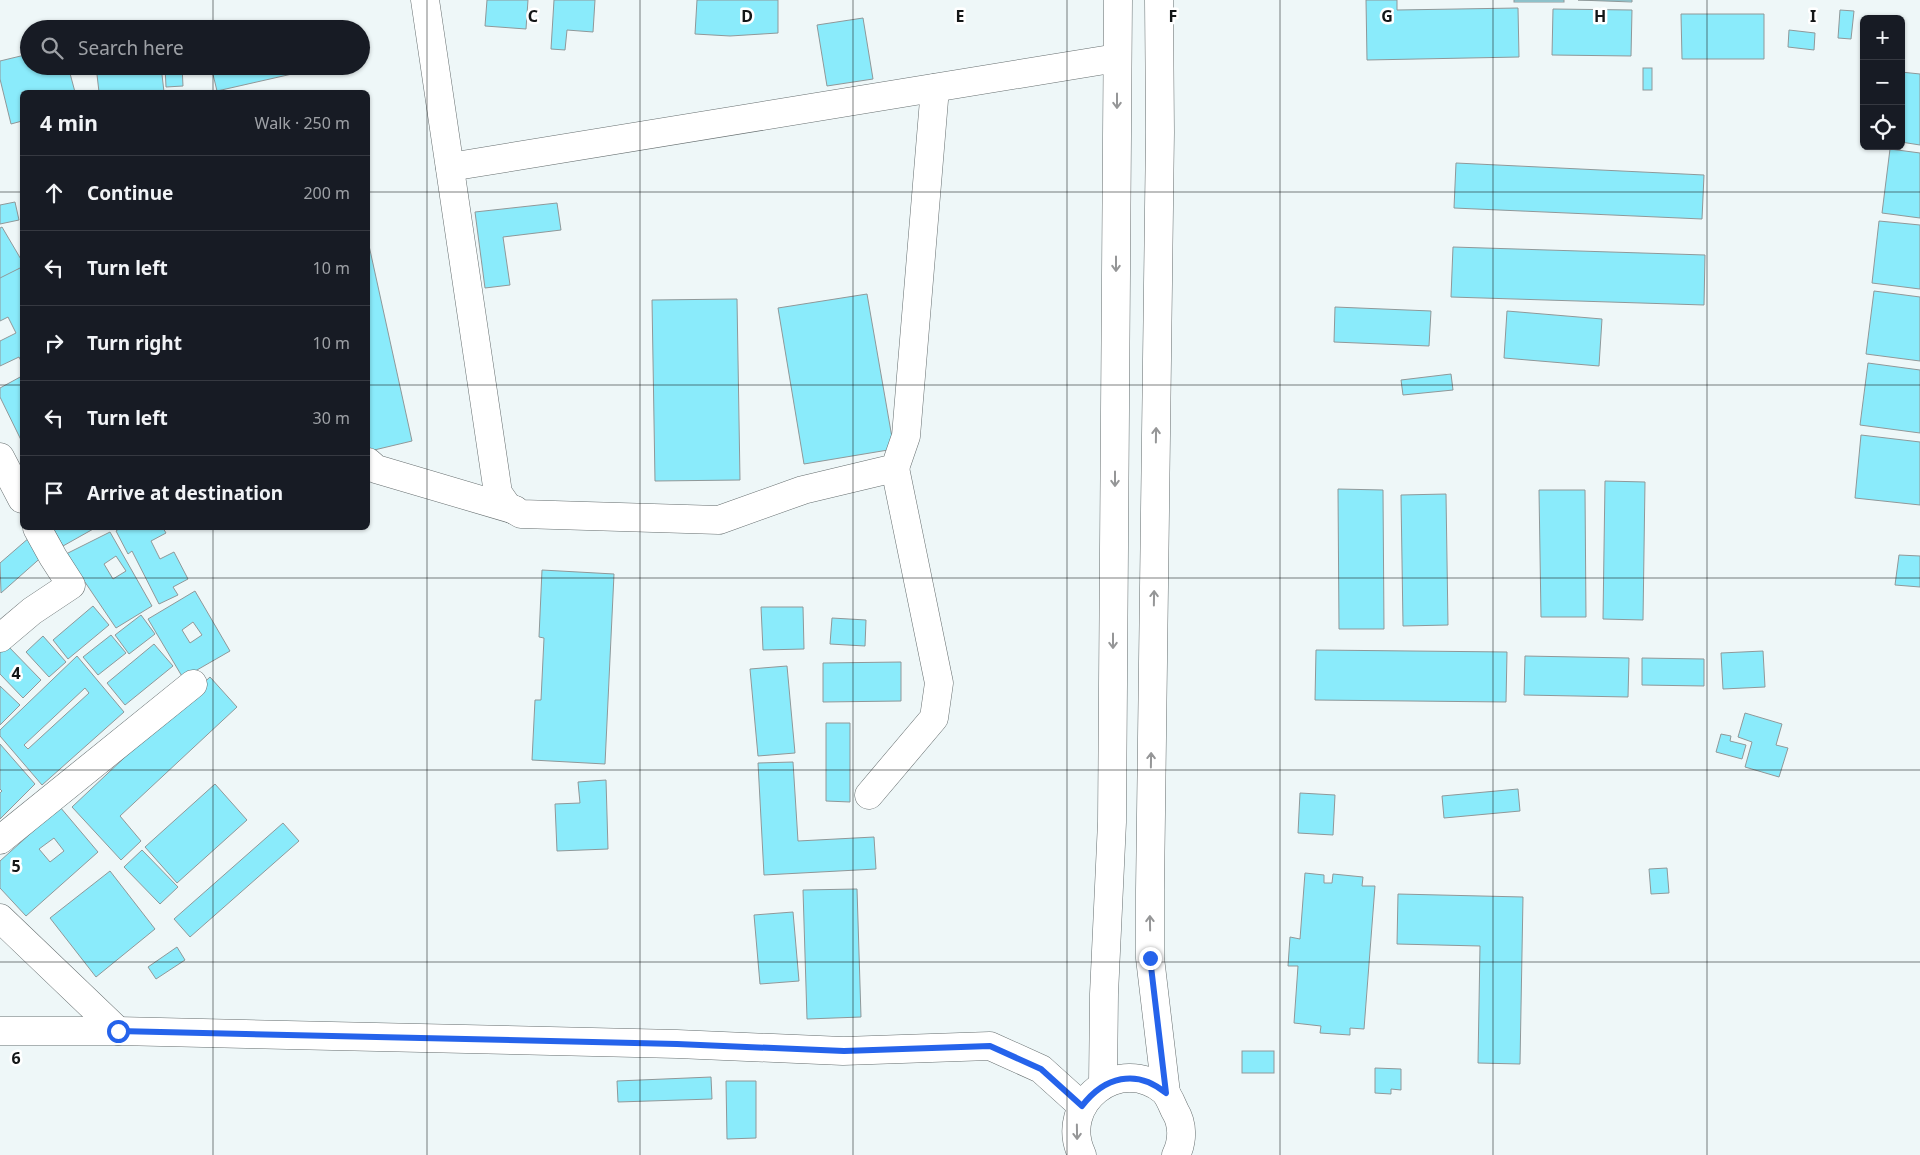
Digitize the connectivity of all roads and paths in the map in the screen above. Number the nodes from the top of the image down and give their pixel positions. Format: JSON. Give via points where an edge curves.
{"nodes":[{"id":1,"x":425,"y":0,"type":"edge"},
{"id":2,"x":1118,"y":0,"type":"edge"},
{"id":3,"x":1159,"y":0,"type":"edge"},
{"id":4,"x":1117,"y":58,"type":"junction"},
{"id":5,"x":935,"y":88,"type":"junction"},
{"id":6,"x":450,"y":167,"type":"junction"},
{"id":7,"x":0,"y":456,"type":"edge"},
{"id":8,"x":370,"y":464,"type":"edge"},
{"id":9,"x":895,"y":468,"type":"junction"},
{"id":10,"x":20,"y":496,"type":"edge"},
{"id":11,"x":515,"y":510,"type":"junction"},
{"id":12,"x":38,"y":530,"type":"edge"},
{"id":13,"x":0,"y":638,"type":"edge"},
{"id":14,"x":193,"y":684,"type":"dead end"},
{"id":15,"x":869,"y":794,"type":"dead end"},
{"id":16,"x":0,"y":840,"type":"edge"},
{"id":17,"x":0,"y":918,"type":"edge"},
{"id":18,"x":0,"y":1031,"type":"edge"},
{"id":19,"x":118,"y":1031,"type":"junction"},
{"id":20,"x":1103,"y":1085,"type":"junction"},
{"id":21,"x":1166,"y":1093,"type":"junction"},
{"id":22,"x":1082,"y":1106,"type":"junction"},
{"id":23,"x":1179,"y":1154,"type":"edge"},
{"id":24,"x":1082,"y":1155,"type":"edge"}],
"edges":[{"from":1,"to":6,"type":"street"},
{"from":2,"to":4,"type":"street"},
{"from":21,"to":3,"type":"street","one_way":true,"via":[[1150,958]]},
{"from":4,"to":5,"type":"street"},
{"from":4,"to":20,"type":"street","one_way":true,"via":[[1112,822]]},
{"from":5,"to":6,"type":"street"},
{"from":5,"to":9,"type":"street","via":[[906,436]]},
{"from":6,"to":11,"type":"street","via":[[498,493],[507,506]]},
{"from":7,"to":10,"type":"street"},
{"from":8,"to":11,"type":"street","via":[[376,469]]},
{"from":9,"to":11,"type":"street","via":[[803,490],[719,520],[521,514]]},
{"from":9,"to":15,"type":"street","via":[[939,683],[934,718]]},
{"from":12,"to":13,"type":"street","via":[[71,585]]},
{"from":14,"to":16,"type":"street"},
{"from":17,"to":19,"type":"street"},
{"from":18,"to":19,"type":"street"},
{"from":19,"to":22,"type":"street","via":[[844,1051],[990,1046],[1041,1069]]},
{"from":20,"to":21,"type":"street","via":[[1118,1079],[1133,1079],[1149,1082]]},
{"from":20,"to":22,"type":"street"},
{"from":21,"to":23,"type":"street","via":[[1180,1119]]},
{"from":22,"to":24,"type":"street","one_way":true,"via":[[1076,1134]]}]}
